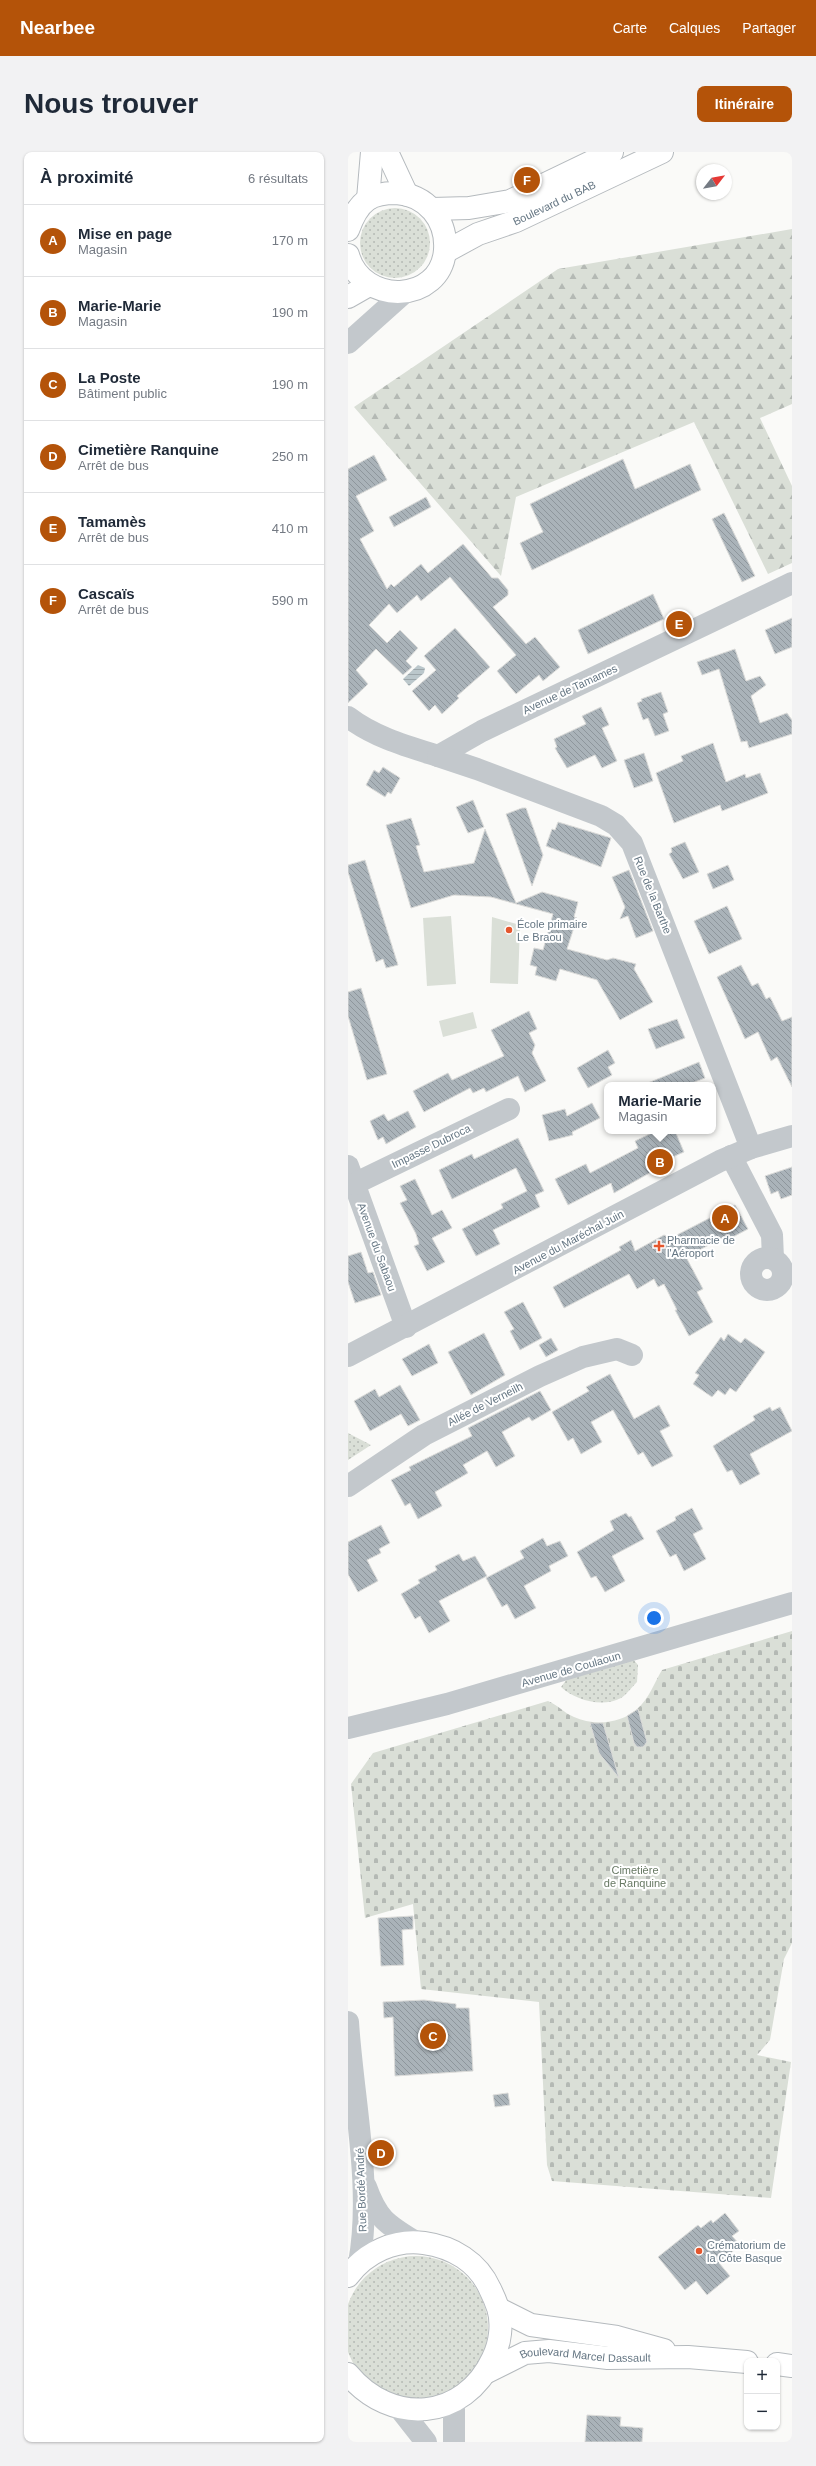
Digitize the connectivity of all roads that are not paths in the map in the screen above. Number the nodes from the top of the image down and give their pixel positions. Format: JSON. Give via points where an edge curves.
{"nodes":[{"id":1,"x":372,"y":152,"type":"edge"},
{"id":2,"x":386,"y":152,"type":"edge"},
{"id":3,"x":612,"y":152,"type":"edge"},
{"id":4,"x":662,"y":152,"type":"edge"},
{"id":5,"x":407,"y":195,"type":"junction"},
{"id":6,"x":368,"y":199,"type":"junction"},
{"id":7,"x":432,"y":209,"type":"junction"},
{"id":8,"x":348,"y":230,"type":"edge"},
{"id":9,"x":445,"y":252,"type":"junction"},
{"id":10,"x":348,"y":255,"type":"edge"},
{"id":11,"x":369,"y":285,"type":"junction"},
{"id":12,"x":405,"y":292,"type":"junction"},
{"id":13,"x":348,"y":297,"type":"edge"},
{"id":14,"x":348,"y":343,"type":"edge"},
{"id":15,"x":792,"y":583,"type":"edge"},
{"id":16,"x":348,"y":717,"type":"edge"},
{"id":17,"x":438,"y":756,"type":"junction"},
{"id":18,"x":509,"y":1109,"type":"dead end"},
{"id":19,"x":792,"y":1136,"type":"edge"},
{"id":20,"x":741,"y":1152,"type":"junction"},
{"id":21,"x":351,"y":1175,"type":"edge"},
{"id":22,"x":773,"y":1259,"type":"dead end"},
{"id":23,"x":406,"y":1327,"type":"junction"},
{"id":24,"x":632,"y":1355,"type":"dead end"},
{"id":25,"x":348,"y":1356,"type":"edge"},
{"id":26,"x":348,"y":1486,"type":"edge"},
{"id":27,"x":792,"y":1603,"type":"edge"},
{"id":28,"x":348,"y":1728,"type":"edge"},
{"id":29,"x":348,"y":2022,"type":"edge"},
{"id":30,"x":362,"y":2176,"type":"junction"},
{"id":31,"x":414,"y":2241,"type":"junction"},
{"id":32,"x":354,"y":2270,"type":"edge"},
{"id":33,"x":498,"y":2309,"type":"junction"},
{"id":34,"x":792,"y":2354,"type":"edge"},
{"id":35,"x":688,"y":2357,"type":"junction"},
{"id":36,"x":744,"y":2362,"type":"edge"},
{"id":37,"x":780,"y":2362,"type":"edge"},
{"id":38,"x":780,"y":2364,"type":"edge"},
{"id":39,"x":780,"y":2365,"type":"edge"},
{"id":40,"x":792,"y":2366,"type":"edge"},
{"id":41,"x":792,"y":2371,"type":"edge"},
{"id":42,"x":487,"y":2372,"type":"junction"},
{"id":43,"x":348,"y":2374,"type":"edge"},
{"id":44,"x":454,"y":2401,"type":"junction"},
{"id":45,"x":400,"y":2409,"type":"junction"},
{"id":46,"x":426,"y":2442,"type":"edge"},
{"id":47,"x":454,"y":2442,"type":"edge"}],
"edges":[{"from":1,"to":6,"type":"main road"},
{"from":2,"to":5,"type":"main road"},
{"from":3,"to":7,"type":"main road","name":"Boulevard du BAB","via":[[510,202],[469,208]]},
{"from":4,"to":9,"type":"main road","name":"Boulevard du BAB","via":[[516,221],[478,234]]},
{"from":5,"to":6,"type":"main road","via":[[386,192]]},
{"from":5,"to":7,"type":"main road"},
{"from":6,"to":8,"type":"main road","via":[[356,213]]},
{"from":7,"to":9,"type":"main road","via":[[441,222]]},
{"from":9,"to":12,"type":"main road","via":[[440,267],[431,279],[419,288]]},
{"from":10,"to":11,"type":"main road","via":[[358,275]]},
{"from":11,"to":12,"type":"main road","via":[[386,292]]},
{"from":11,"to":13,"type":"main road"},
{"from":12,"to":14,"type":"street"},
{"from":15,"to":17,"type":"street","name":"Avenue de Tamames","via":[[488,728]]},
{"from":16,"to":17,"type":"street","via":[[361,727],[395,742]]},
{"from":17,"to":20,"type":"street","name":"Rue de la Barthe","via":[[601,816],[616,825],[632,843]]},
{"from":18,"to":21,"type":"street","name":"Impasse Dubroca"},
{"from":19,"to":20,"type":"street","name":"Avenue du Maréchal Juin"},
{"from":20,"to":22,"type":"street","name":"Rue de la Barthe","via":[[772,1235]]},
{"from":20,"to":23,"type":"street","name":"Avenue du Maréchal Juin"},
{"from":21,"to":23,"type":"street","name":"Avenue du Sabaou"},
{"from":23,"to":25,"type":"street","name":"Avenue du Maréchal Juin"},
{"from":24,"to":26,"type":"street","name":"Allée de Verneilh","via":[[616,1349],[583,1357],[540,1376],[424,1435]]},
{"from":27,"to":28,"type":"street","name":"Avenue de Coulaoun","via":[[447,1704]]},
{"from":29,"to":30,"type":"street","name":"Rue Bordé André"},
{"from":30,"to":31,"type":"street","via":[[373,2208],[390,2227]]},
{"from":30,"to":32,"type":"street","name":"Rue Bordé André","via":[[363,2234]]},
{"from":31,"to":32,"type":"main road","via":[[388,2246],[376,2252]]},
{"from":31,"to":33,"type":"main road","via":[[441,2245],[466,2258],[485,2277]]},
{"from":33,"to":35,"type":"main road","name":"Boulevard Marcel Dassault","via":[[531,2325],[617,2337]]},
{"from":33,"to":42,"type":"main road","via":[[500,2326],[497,2350]]},
{"from":34,"to":37,"type":"street"},
{"from":35,"to":36,"type":"main road","name":"Boulevard Marcel Dassault"},
{"from":35,"to":42,"type":"main road","name":"Boulevard Marcel Dassault","via":[[608,2358],[549,2351],[525,2353]]},
{"from":38,"to":40,"type":"main road"},
{"from":39,"to":41,"type":"street"},
{"from":42,"to":44,"type":"main road","via":[[472,2389]]},
{"from":43,"to":45,"type":"main road","via":[[360,2388],[378,2401]]},
{"from":44,"to":45,"type":"main road","via":[[436,2408]]},
{"from":44,"to":47,"type":"street"},
{"from":45,"to":46,"type":"street"}]}
